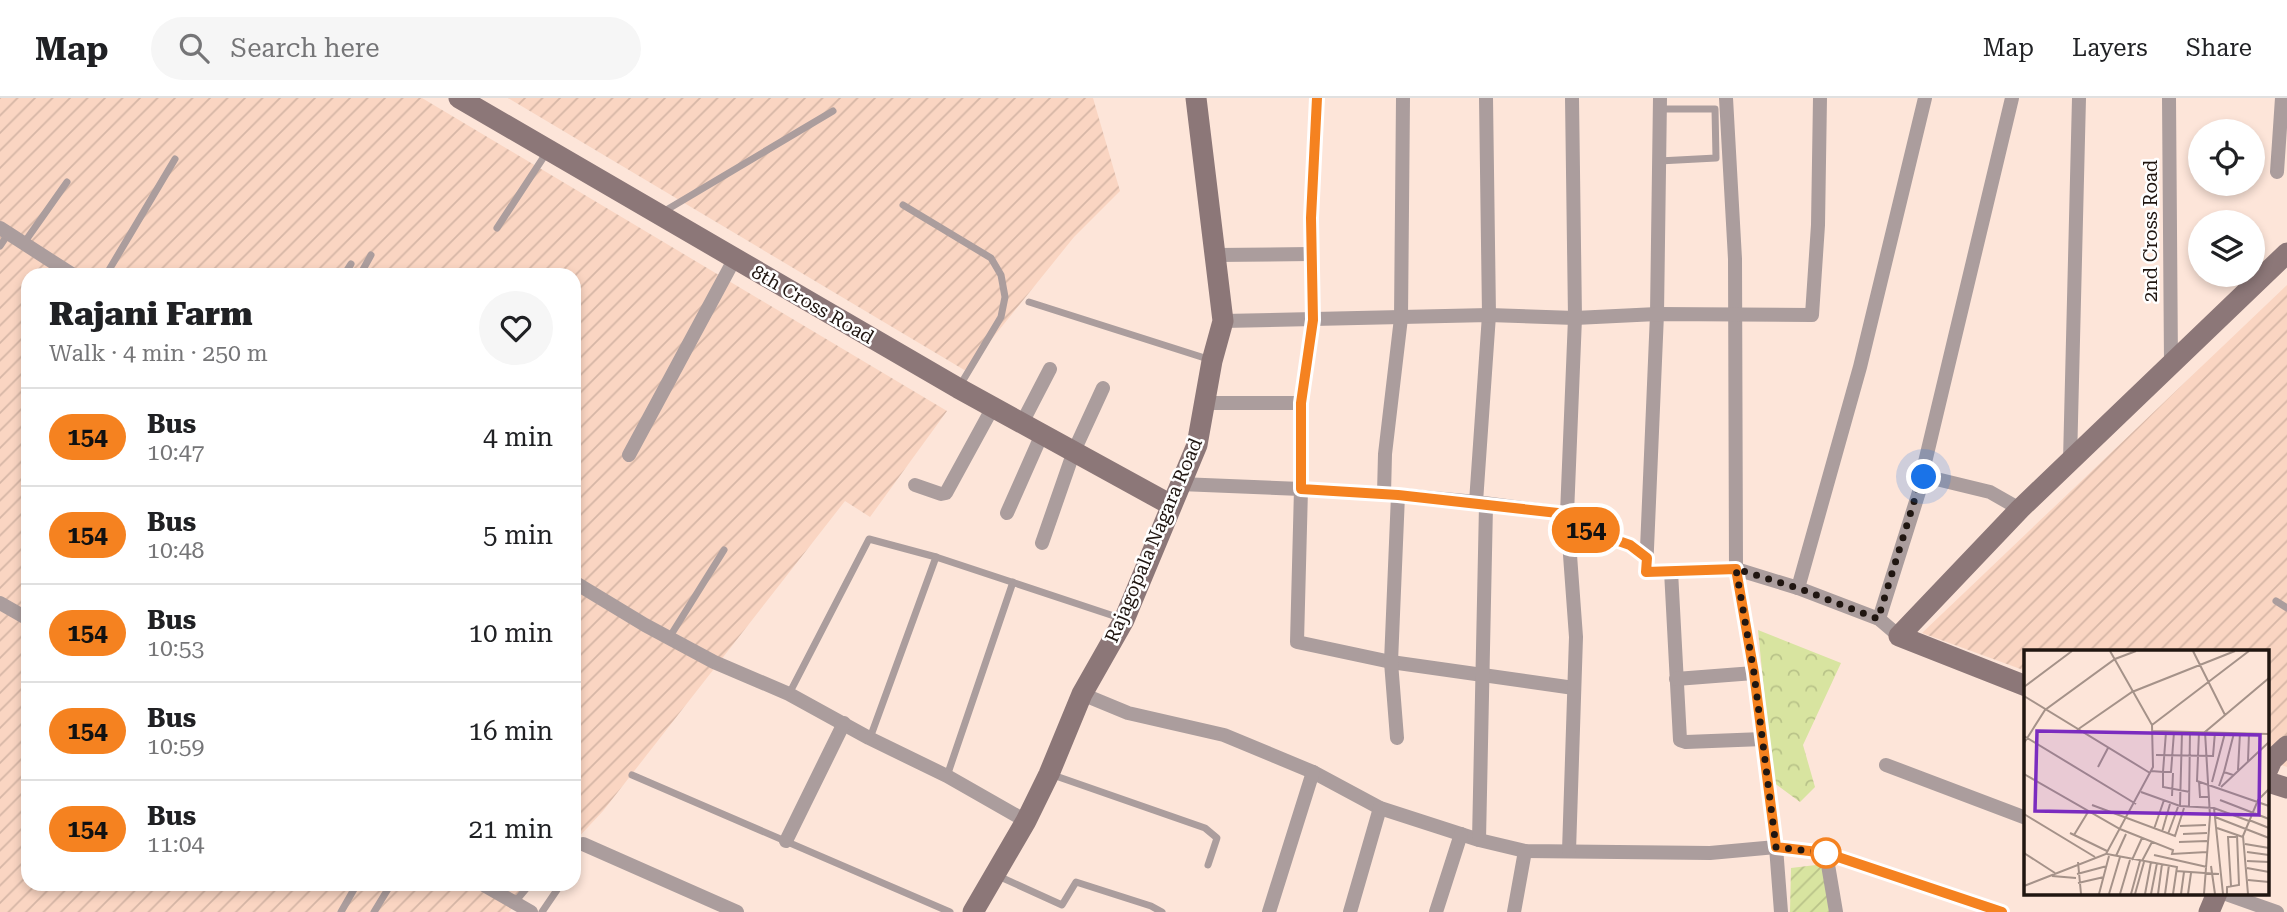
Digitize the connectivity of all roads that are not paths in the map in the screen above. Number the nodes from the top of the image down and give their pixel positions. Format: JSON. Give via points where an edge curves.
{"nodes":[{"id":1,"x":459,"y":98,"type":"edge"},
{"id":2,"x":1196,"y":98,"type":"edge"},
{"id":3,"x":1317,"y":98,"type":"edge"},
{"id":4,"x":1403,"y":98,"type":"edge"},
{"id":5,"x":1486,"y":98,"type":"edge"},
{"id":6,"x":1573,"y":98,"type":"edge"},
{"id":7,"x":1685,"y":98,"type":"edge"},
{"id":8,"x":1726,"y":98,"type":"edge"},
{"id":9,"x":1820,"y":98,"type":"edge"},
{"id":10,"x":1925,"y":98,"type":"edge"},
{"id":11,"x":2012,"y":98,"type":"edge"},
{"id":12,"x":2079,"y":98,"type":"edge"},
{"id":13,"x":2168,"y":98,"type":"edge"},
{"id":14,"x":2282,"y":98,"type":"edge"},
{"id":15,"x":1660,"y":104,"type":"edge"},
{"id":16,"x":1686,"y":110,"type":"junction"},
{"id":17,"x":833,"y":111,"type":"dead end"},
{"id":18,"x":548,"y":150,"type":"junction"},
{"id":19,"x":175,"y":159,"type":"dead end"},
{"id":20,"x":1659,"y":161,"type":"junction"},
{"id":21,"x":2277,"y":172,"type":"dead end"},
{"id":22,"x":67,"y":182,"type":"dead end"},
{"id":23,"x":903,"y":205,"type":"dead end"},
{"id":24,"x":659,"y":214,"type":"junction"},
{"id":25,"x":497,"y":228,"type":"dead end"},
{"id":26,"x":3,"y":235,"type":"edge"},
{"id":27,"x":24,"y":243,"type":"junction"},
{"id":28,"x":2287,"y":253,"type":"edge"},
{"id":29,"x":1311,"y":254,"type":"junction"},
{"id":30,"x":371,"y":255,"type":"dead end"},
{"id":31,"x":1215,"y":256,"type":"junction"},
{"id":32,"x":735,"y":258,"type":"junction"},
{"id":33,"x":351,"y":264,"type":"dead end"},
{"id":34,"x":62,"y":268,"type":"edge"},
{"id":35,"x":110,"y":268,"type":"edge"},
{"id":36,"x":348,"y":268,"type":"edge"},
{"id":37,"x":364,"y":268,"type":"edge"},
{"id":38,"x":1029,"y":302,"type":"dead end"},
{"id":39,"x":1657,"y":314,"type":"junction"},
{"id":40,"x":1489,"y":315,"type":"junction"},
{"id":41,"x":1735,"y":315,"type":"junction"},
{"id":42,"x":1401,"y":318,"type":"junction"},
{"id":43,"x":1575,"y":318,"type":"junction"},
{"id":44,"x":1313,"y":320,"type":"junction"},
{"id":45,"x":1223,"y":321,"type":"junction"},
{"id":46,"x":1212,"y":361,"type":"junction"},
{"id":47,"x":2171,"y":364,"type":"junction"},
{"id":48,"x":1050,"y":369,"type":"dead end"},
{"id":49,"x":958,"y":388,"type":"junction"},
{"id":50,"x":1103,"y":388,"type":"dead end"},
{"id":51,"x":1205,"y":403,"type":"junction"},
{"id":52,"x":1301,"y":403,"type":"junction"},
{"id":53,"x":993,"y":407,"type":"junction"},
{"id":54,"x":1022,"y":423,"type":"junction"},
{"id":55,"x":1042,"y":434,"type":"junction"},
{"id":56,"x":1073,"y":451,"type":"junction"},
{"id":57,"x":629,"y":455,"type":"dead end"},
{"id":58,"x":2070,"y":461,"type":"junction"},
{"id":59,"x":1921,"y":479,"type":"junction"},
{"id":60,"x":1180,"y":484,"type":"junction"},
{"id":61,"x":915,"y":485,"type":"dead end"},
{"id":62,"x":1301,"y":489,"type":"junction"},
{"id":63,"x":1391,"y":494,"type":"junction"},
{"id":64,"x":1481,"y":503,"type":"junction"},
{"id":65,"x":1171,"y":505,"type":"junction"},
{"id":66,"x":2020,"y":509,"type":"junction"},
{"id":67,"x":1007,"y":513,"type":"dead end"},
{"id":68,"x":1567,"y":519,"type":"junction"},
{"id":69,"x":1042,"y":543,"type":"dead end"},
{"id":70,"x":724,"y":550,"type":"dead end"},
{"id":71,"x":936,"y":557,"type":"junction"},
{"id":72,"x":1647,"y":558,"type":"junction"},
{"id":73,"x":1736,"y":569,"type":"junction"},
{"id":74,"x":1671,"y":571,"type":"junction"},
{"id":75,"x":1013,"y":582,"type":"junction"},
{"id":76,"x":581,"y":586,"type":"edge"},
{"id":77,"x":1798,"y":588,"type":"junction"},
{"id":78,"x":2276,"y":601,"type":"dead end"},
{"id":79,"x":0,"y":603,"type":"edge"},
{"id":80,"x":2287,"y":608,"type":"edge"},
{"id":81,"x":21,"y":615,"type":"edge"},
{"id":82,"x":1878,"y":619,"type":"junction"},
{"id":83,"x":1124,"y":620,"type":"junction"},
{"id":84,"x":1899,"y":636,"type":"junction"},
{"id":85,"x":669,"y":638,"type":"junction"},
{"id":86,"x":1391,"y":662,"type":"junction"},
{"id":87,"x":1754,"y":673,"type":"junction"},
{"id":88,"x":1482,"y":676,"type":"junction"},
{"id":89,"x":1676,"y":679,"type":"junction"},
{"id":90,"x":2024,"y":685,"type":"edge"},
{"id":91,"x":1574,"y":688,"type":"junction"},
{"id":92,"x":789,"y":694,"type":"junction"},
{"id":93,"x":1082,"y":694,"type":"junction"},
{"id":94,"x":844,"y":723,"type":"junction"},
{"id":95,"x":869,"y":738,"type":"junction"},
{"id":96,"x":1397,"y":738,"type":"dead end"},
{"id":97,"x":1763,"y":739,"type":"junction"},
{"id":98,"x":2287,"y":746,"type":"edge"},
{"id":99,"x":1886,"y":765,"type":"dead end"},
{"id":100,"x":2270,"y":765,"type":"edge"},
{"id":101,"x":1313,"y":772,"type":"junction"},
{"id":102,"x":1049,"y":774,"type":"junction"},
{"id":103,"x":632,"y":775,"type":"dead end"},
{"id":104,"x":947,"y":776,"type":"junction"},
{"id":105,"x":2270,"y":783,"type":"edge"},
{"id":106,"x":2287,"y":788,"type":"edge"},
{"id":107,"x":1380,"y":808,"type":"junction"},
{"id":108,"x":2024,"y":817,"type":"edge"},
{"id":109,"x":1026,"y":821,"type":"junction"},
{"id":110,"x":1461,"y":834,"type":"junction"},
{"id":111,"x":1479,"y":840,"type":"junction"},
{"id":112,"x":786,"y":841,"type":"junction"},
{"id":113,"x":583,"y":844,"type":"dead end"},
{"id":114,"x":1776,"y":847,"type":"junction"},
{"id":115,"x":1525,"y":851,"type":"junction"},
{"id":116,"x":1569,"y":851,"type":"junction"},
{"id":117,"x":1826,"y":853,"type":"junction"},
{"id":118,"x":1208,"y":865,"type":"dead end"},
{"id":119,"x":995,"y":874,"type":"junction"},
{"id":120,"x":353,"y":891,"type":"edge"},
{"id":121,"x":387,"y":891,"type":"edge"},
{"id":122,"x":494,"y":891,"type":"edge"},
{"id":123,"x":524,"y":891,"type":"edge"},
{"id":124,"x":556,"y":891,"type":"edge"},
{"id":125,"x":2217,"y":894,"type":"edge"},
{"id":126,"x":2226,"y":894,"type":"edge"},
{"id":127,"x":515,"y":903,"type":"junction"},
{"id":128,"x":341,"y":912,"type":"edge"},
{"id":129,"x":374,"y":912,"type":"edge"},
{"id":130,"x":530,"y":912,"type":"edge"},
{"id":131,"x":542,"y":912,"type":"edge"},
{"id":132,"x":737,"y":912,"type":"edge"},
{"id":133,"x":950,"y":912,"type":"edge"},
{"id":134,"x":973,"y":912,"type":"edge"},
{"id":135,"x":1162,"y":912,"type":"edge"},
{"id":136,"x":1269,"y":912,"type":"edge"},
{"id":137,"x":1350,"y":912,"type":"edge"},
{"id":138,"x":1436,"y":912,"type":"edge"},
{"id":139,"x":1514,"y":912,"type":"edge"},
{"id":140,"x":1782,"y":912,"type":"edge"},
{"id":141,"x":1836,"y":912,"type":"edge"},
{"id":142,"x":2002,"y":912,"type":"edge"},
{"id":143,"x":2209,"y":912,"type":"edge"},
{"id":144,"x":2277,"y":912,"type":"edge"}],
"edges":[{"from":1,"to":18,"type":"street","name":"8th Cross Road"},
{"from":2,"to":31,"type":"street","name":"Rajagopala Nagara Road"},
{"from":3,"to":29,"type":"street"},
{"from":4,"to":42,"type":"street"},
{"from":5,"to":40,"type":"street"},
{"from":6,"to":43,"type":"street"},
{"from":7,"to":16,"type":"lane"},
{"from":8,"to":41,"type":"street"},
{"from":9,"to":41,"type":"street","via":[[1814,310],[1806,316]]},
{"from":10,"to":77,"type":"street","via":[[1860,367]]},
{"from":11,"to":59,"type":"street"},
{"from":12,"to":58,"type":"street"},
{"from":13,"to":47,"type":"street","name":"2nd Cross Road"},
{"from":14,"to":21,"type":"street"},
{"from":15,"to":16,"type":"lane"},
{"from":15,"to":20,"type":"street"},
{"from":16,"to":20,"type":"lane","via":[[1714,109],[1716,158]]},
{"from":17,"to":24,"type":"lane"},
{"from":18,"to":24,"type":"street","name":"8th Cross Road"},
{"from":18,"to":25,"type":"lane"},
{"from":19,"to":35,"type":"lane"},
{"from":20,"to":39,"type":"street"},
{"from":22,"to":27,"type":"lane"},
{"from":23,"to":49,"type":"lane","via":[[991,258],[1001,275],[1005,297],[1001,317]]},
{"from":24,"to":32,"type":"street","name":"8th Cross Road"},
{"from":26,"to":27,"type":"street"},
{"from":27,"to":34,"type":"street"},
{"from":28,"to":47,"type":"street"},
{"from":29,"to":31,"type":"street"},
{"from":29,"to":44,"type":"street"},
{"from":30,"to":37,"type":"lane"},
{"from":31,"to":45,"type":"street","name":"Rajagopala Nagara Road"},
{"from":32,"to":49,"type":"street","name":"8th Cross Road"},
{"from":32,"to":57,"type":"street"},
{"from":33,"to":36,"type":"lane"},
{"from":38,"to":46,"type":"lane"},
{"from":39,"to":41,"type":"street"},
{"from":39,"to":43,"type":"street"},
{"from":39,"to":72,"type":"street"},
{"from":40,"to":42,"type":"street"},
{"from":40,"to":43,"type":"street"},
{"from":40,"to":64,"type":"street"},
{"from":41,"to":73,"type":"street"},
{"from":42,"to":44,"type":"street"},
{"from":42,"to":63,"type":"street","via":[[1385,454]]},
{"from":43,"to":68,"type":"street"},
{"from":44,"to":45,"type":"street"},
{"from":44,"to":52,"type":"street"},
{"from":45,"to":46,"type":"street","name":"Rajagopala Nagara Road"},
{"from":46,"to":51,"type":"street","name":"Rajagopala Nagara Road"},
{"from":47,"to":58,"type":"street"},
{"from":48,"to":54,"type":"street"},
{"from":49,"to":53,"type":"street","name":"8th Cross Road"},
{"from":50,"to":56,"type":"street"},
{"from":51,"to":52,"type":"street"},
{"from":51,"to":60,"type":"street","name":"Rajagopala Nagara Road","via":[[1197,445]]},
{"from":52,"to":62,"type":"street"},
{"from":53,"to":54,"type":"street","name":"8th Cross Road"},
{"from":53,"to":61,"type":"street","via":[[946,493]]},
{"from":54,"to":55,"type":"street","name":"8th Cross Road"},
{"from":55,"to":56,"type":"street","name":"8th Cross Road"},
{"from":55,"to":67,"type":"street"},
{"from":56,"to":65,"type":"street","name":"8th Cross Road"},
{"from":56,"to":69,"type":"street"},
{"from":58,"to":66,"type":"street"},
{"from":59,"to":66,"type":"street","via":[[1990,492]]},
{"from":59,"to":82,"type":"street"},
{"from":60,"to":62,"type":"street"},
{"from":60,"to":65,"type":"street","name":"Rajagopala Nagara Road"},
{"from":62,"to":63,"type":"street"},
{"from":62,"to":86,"type":"street","via":[[1297,642]]},
{"from":63,"to":64,"type":"street"},
{"from":63,"to":86,"type":"street"},
{"from":64,"to":68,"type":"street"},
{"from":64,"to":88,"type":"street"},
{"from":65,"to":83,"type":"street","name":"Rajagopala Nagara Road"},
{"from":66,"to":84,"type":"street"},
{"from":68,"to":72,"type":"street","via":[[1630,545]]},
{"from":68,"to":91,"type":"street","via":[[1576,636]]},
{"from":70,"to":85,"type":"lane"},
{"from":71,"to":75,"type":"lane"},
{"from":71,"to":92,"type":"lane","via":[[869,539]]},
{"from":71,"to":95,"type":"lane"},
{"from":72,"to":74,"type":"street","via":[[1646,572]]},
{"from":73,"to":74,"type":"street"},
{"from":73,"to":77,"type":"street"},
{"from":73,"to":87,"type":"street"},
{"from":74,"to":89,"type":"street"},
{"from":75,"to":83,"type":"lane"},
{"from":75,"to":104,"type":"lane"},
{"from":76,"to":85,"type":"street"},
{"from":77,"to":82,"type":"street"},
{"from":78,"to":80,"type":"lane"},
{"from":79,"to":81,"type":"street"},
{"from":82,"to":84,"type":"street"},
{"from":83,"to":93,"type":"street","name":"Rajagopala Nagara Road"},
{"from":84,"to":90,"type":"street"},
{"from":85,"to":92,"type":"street"},
{"from":86,"to":88,"type":"street"},
{"from":86,"to":96,"type":"street"},
{"from":87,"to":89,"type":"street"},
{"from":87,"to":97,"type":"street"},
{"from":88,"to":91,"type":"street"},
{"from":88,"to":111,"type":"street"},
{"from":89,"to":97,"type":"street","via":[[1680,740]]},
{"from":91,"to":116,"type":"street"},
{"from":92,"to":94,"type":"street"},
{"from":93,"to":101,"type":"street","via":[[1128,713],[1224,735]]},
{"from":93,"to":102,"type":"street","name":"Rajagopala Nagara Road"},
{"from":94,"to":95,"type":"street"},
{"from":94,"to":112,"type":"street"},
{"from":95,"to":104,"type":"street"},
{"from":97,"to":114,"type":"street"},
{"from":98,"to":100,"type":"street"},
{"from":99,"to":108,"type":"street"},
{"from":101,"to":107,"type":"street"},
{"from":101,"to":136,"type":"street"},
{"from":102,"to":109,"type":"street","name":"Rajagopala Nagara Road"},
{"from":102,"to":118,"type":"lane","via":[[1205,828],[1217,838]]},
{"from":103,"to":112,"type":"lane"},
{"from":104,"to":109,"type":"street"},
{"from":105,"to":106,"type":"street"},
{"from":107,"to":110,"type":"street"},
{"from":107,"to":137,"type":"street"},
{"from":109,"to":119,"type":"street","name":"Rajagopala Nagara Road"},
{"from":110,"to":111,"type":"street"},
{"from":110,"to":138,"type":"street"},
{"from":111,"to":115,"type":"street"},
{"from":112,"to":133,"type":"lane"},
{"from":113,"to":132,"type":"street"},
{"from":114,"to":116,"type":"street","via":[[1699,854]]},
{"from":114,"to":117,"type":"street"},
{"from":114,"to":140,"type":"street"},
{"from":115,"to":116,"type":"street"},
{"from":115,"to":139,"type":"street"},
{"from":117,"to":141,"type":"street"},
{"from":117,"to":142,"type":"street"},
{"from":119,"to":134,"type":"street","name":"Rajagopala Nagara Road"},
{"from":119,"to":135,"type":"lane","via":[[1062,905],[1076,882]]},
{"from":120,"to":128,"type":"lane"},
{"from":121,"to":129,"type":"lane"},
{"from":122,"to":127,"type":"street"},
{"from":123,"to":127,"type":"lane"},
{"from":124,"to":131,"type":"lane"},
{"from":125,"to":143,"type":"street"},
{"from":126,"to":144,"type":"street"},
{"from":127,"to":130,"type":"street"}]}
